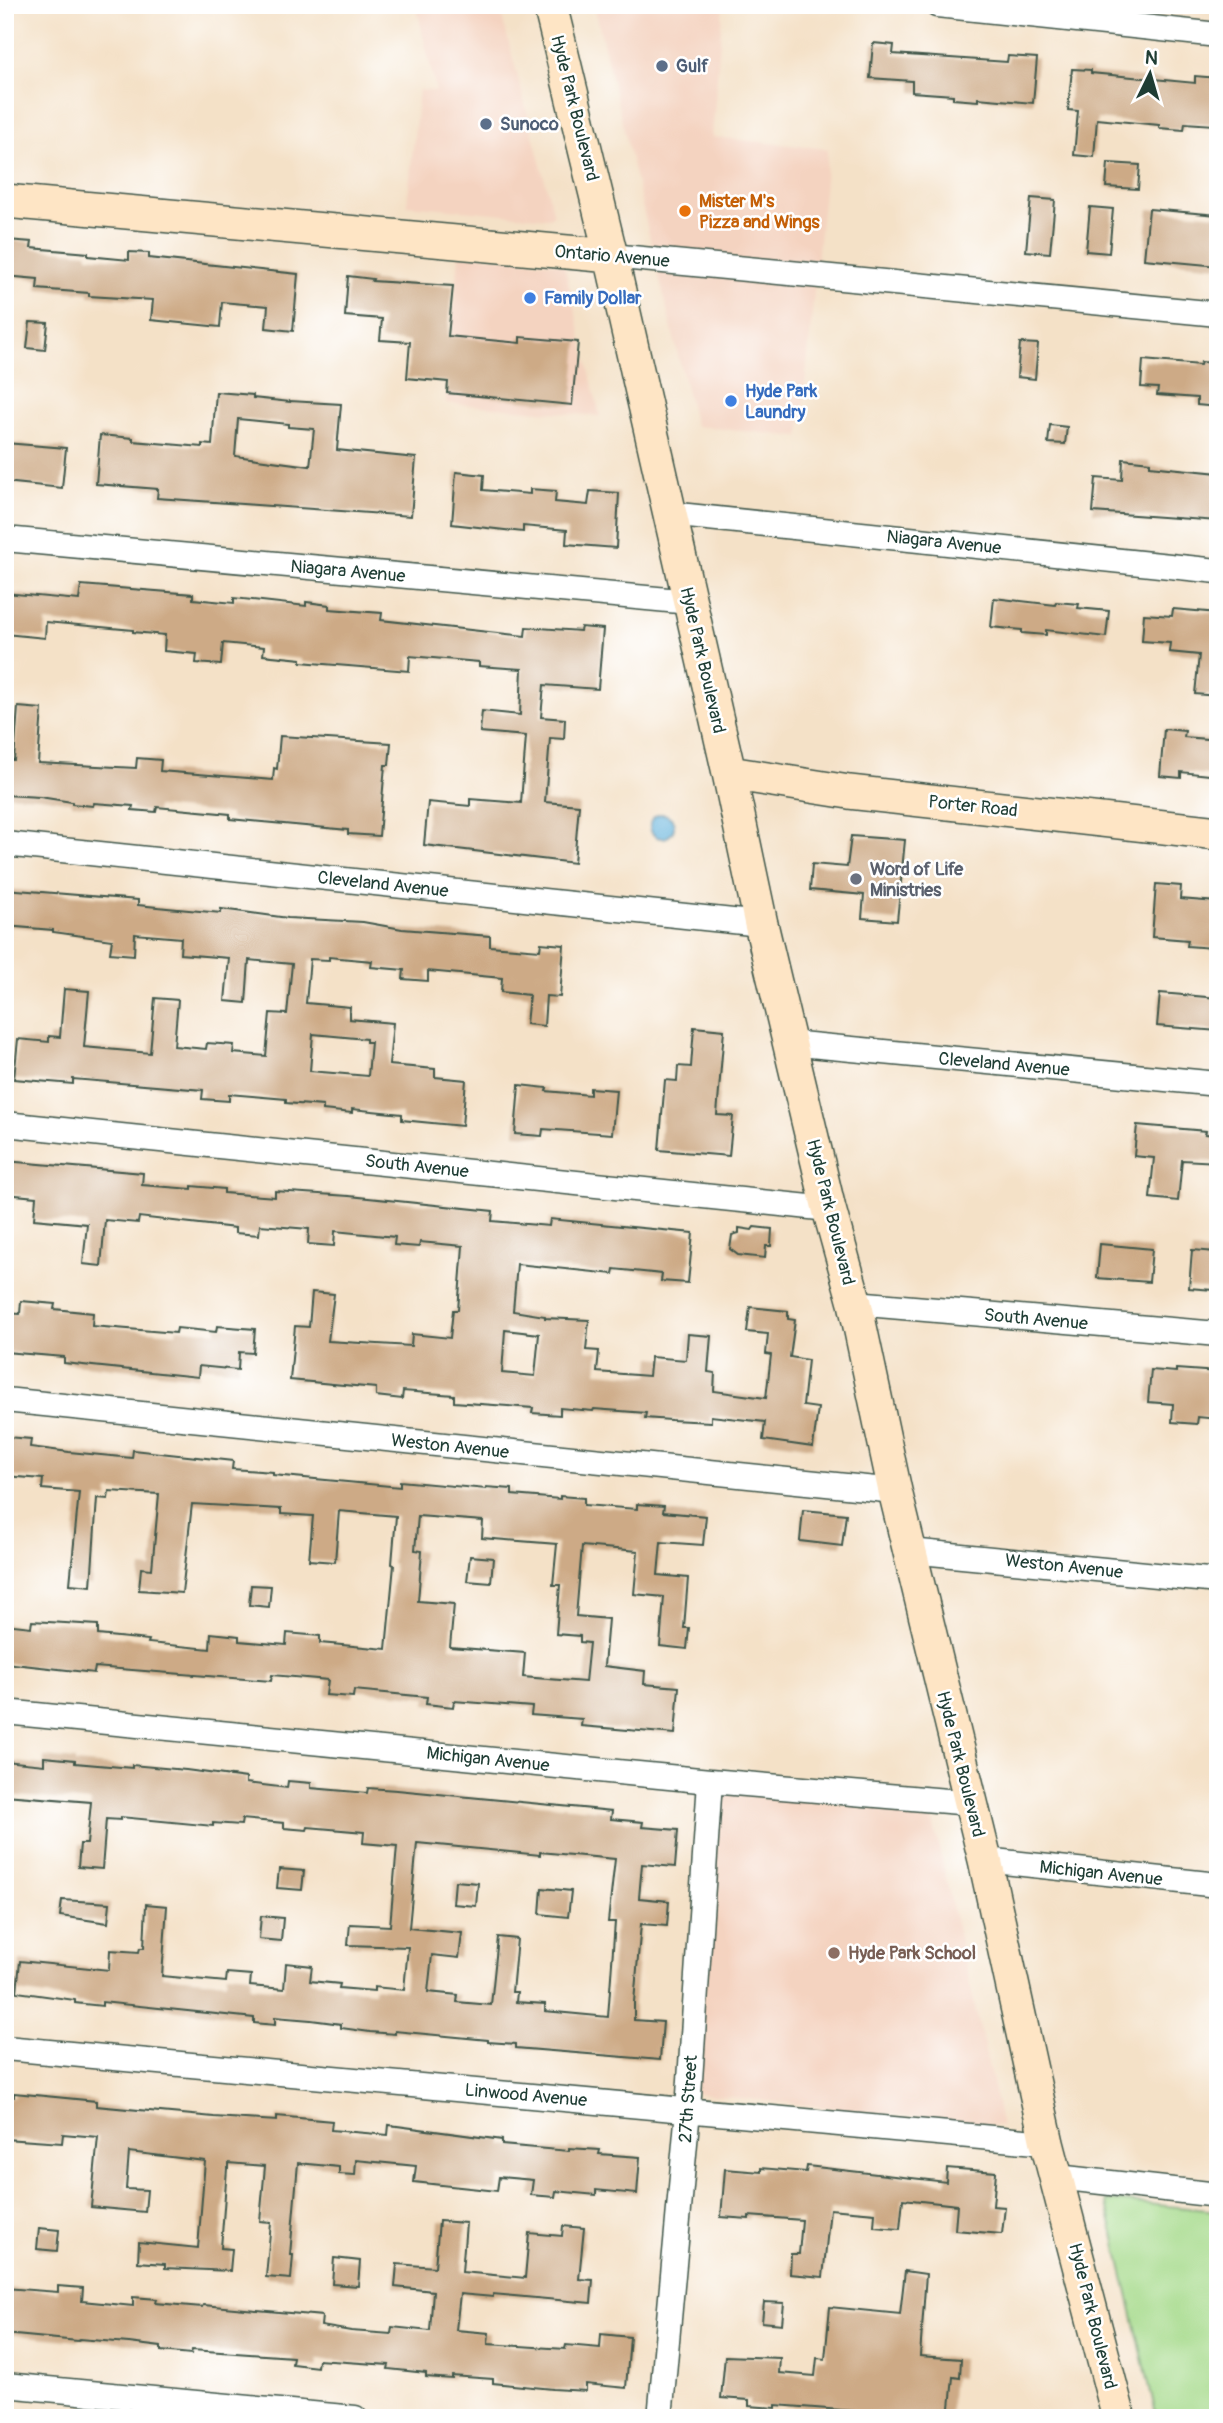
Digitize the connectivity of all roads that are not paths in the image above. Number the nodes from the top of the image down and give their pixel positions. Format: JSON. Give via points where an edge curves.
{"nodes":[{"id":1,"x":550,"y":5,"type":"edge"},
{"id":2,"x":937,"y":5,"type":"edge"},
{"id":3,"x":1218,"y":35,"type":"edge"},
{"id":4,"x":5,"y":201,"type":"edge"},
{"id":5,"x":611,"y":256,"type":"junction"},
{"id":6,"x":1218,"y":314,"type":"edge"},
{"id":7,"x":669,"y":514,"type":"junction"},
{"id":8,"x":5,"y":539,"type":"edge"},
{"id":9,"x":1218,"y":571,"type":"edge"},
{"id":10,"x":690,"y":602,"type":"junction"},
{"id":11,"x":729,"y":773,"type":"junction"},
{"id":12,"x":1218,"y":832,"type":"edge"},
{"id":13,"x":5,"y":844,"type":"edge"},
{"id":14,"x":761,"y":924,"type":"junction"},
{"id":15,"x":789,"y":1043,"type":"junction"},
{"id":16,"x":1218,"y":1084,"type":"edge"},
{"id":17,"x":5,"y":1124,"type":"edge"},
{"id":18,"x":829,"y":1209,"type":"junction"},
{"id":19,"x":855,"y":1303,"type":"junction"},
{"id":20,"x":1218,"y":1334,"type":"edge"},
{"id":21,"x":5,"y":1400,"type":"edge"},
{"id":22,"x":895,"y":1491,"type":"junction"},
{"id":23,"x":910,"y":1551,"type":"junction"},
{"id":24,"x":1218,"y":1581,"type":"edge"},
{"id":25,"x":5,"y":1712,"type":"edge"},
{"id":26,"x":710,"y":1781,"type":"junction"},
{"id":27,"x":971,"y":1803,"type":"junction"},
{"id":28,"x":985,"y":1860,"type":"junction"},
{"id":29,"x":1218,"y":1885,"type":"edge"},
{"id":30,"x":5,"y":2048,"type":"edge"},
{"id":31,"x":688,"y":2110,"type":"junction"},
{"id":32,"x":1047,"y":2143,"type":"junction"},
{"id":33,"x":1057,"y":2177,"type":"junction"},
{"id":34,"x":1218,"y":2195,"type":"edge"},
{"id":35,"x":5,"y":2385,"type":"edge"},
{"id":36,"x":355,"y":2418,"type":"edge"},
{"id":37,"x":660,"y":2418,"type":"edge"},
{"id":38,"x":1119,"y":2418,"type":"edge"}],
"edges":[{"from":1,"to":5,"type":"main road","name":"Hyde Park Boulevard"},
{"from":2,"to":3,"type":"street"},
{"from":4,"to":5,"type":"main road","name":"Ontario Avenue"},
{"from":5,"to":6,"type":"street","name":"Ontario Avenue"},
{"from":5,"to":7,"type":"main road","name":"Hyde Park Boulevard"},
{"from":7,"to":9,"type":"street","name":"Niagara Avenue"},
{"from":7,"to":10,"type":"main road","name":"Hyde Park Boulevard"},
{"from":8,"to":10,"type":"street","name":"Niagara Avenue"},
{"from":10,"to":11,"type":"main road","name":"Hyde Park Boulevard"},
{"from":11,"to":12,"type":"main road","name":"Porter Road","via":[[849,792]]},
{"from":11,"to":14,"type":"main road","name":"Hyde Park Boulevard"},
{"from":13,"to":14,"type":"street","name":"Cleveland Avenue"},
{"from":14,"to":15,"type":"main road","name":"Hyde Park Boulevard"},
{"from":15,"to":16,"type":"street","name":"Cleveland Avenue"},
{"from":15,"to":18,"type":"main road","name":"Hyde Park Boulevard"},
{"from":17,"to":18,"type":"street","name":"South Avenue"},
{"from":18,"to":19,"type":"main road","name":"Hyde Park Boulevard"},
{"from":19,"to":20,"type":"street","name":"South Avenue"},
{"from":19,"to":22,"type":"main road","name":"Hyde Park Boulevard"},
{"from":21,"to":22,"type":"street","name":"Weston Avenue"},
{"from":22,"to":23,"type":"main road","name":"Hyde Park Boulevard"},
{"from":23,"to":24,"type":"street","name":"Weston Avenue"},
{"from":23,"to":27,"type":"main road","name":"Hyde Park Boulevard"},
{"from":25,"to":26,"type":"street","name":"Michigan Avenue"},
{"from":26,"to":27,"type":"street","name":"Michigan Avenue"},
{"from":26,"to":31,"type":"street","name":"27th Street"},
{"from":27,"to":28,"type":"main road","name":"Hyde Park Boulevard"},
{"from":28,"to":29,"type":"street","name":"Michigan Avenue"},
{"from":28,"to":32,"type":"main road","name":"Hyde Park Boulevard"},
{"from":30,"to":31,"type":"street","name":"Linwood Avenue"},
{"from":31,"to":32,"type":"street","name":"Linwood Avenue"},
{"from":31,"to":37,"type":"street","name":"27th Street"},
{"from":32,"to":33,"type":"main road","name":"Hyde Park Boulevard"},
{"from":33,"to":34,"type":"street"},
{"from":33,"to":38,"type":"main road","name":"Hyde Park Boulevard"},
{"from":35,"to":36,"type":"street"}]}
